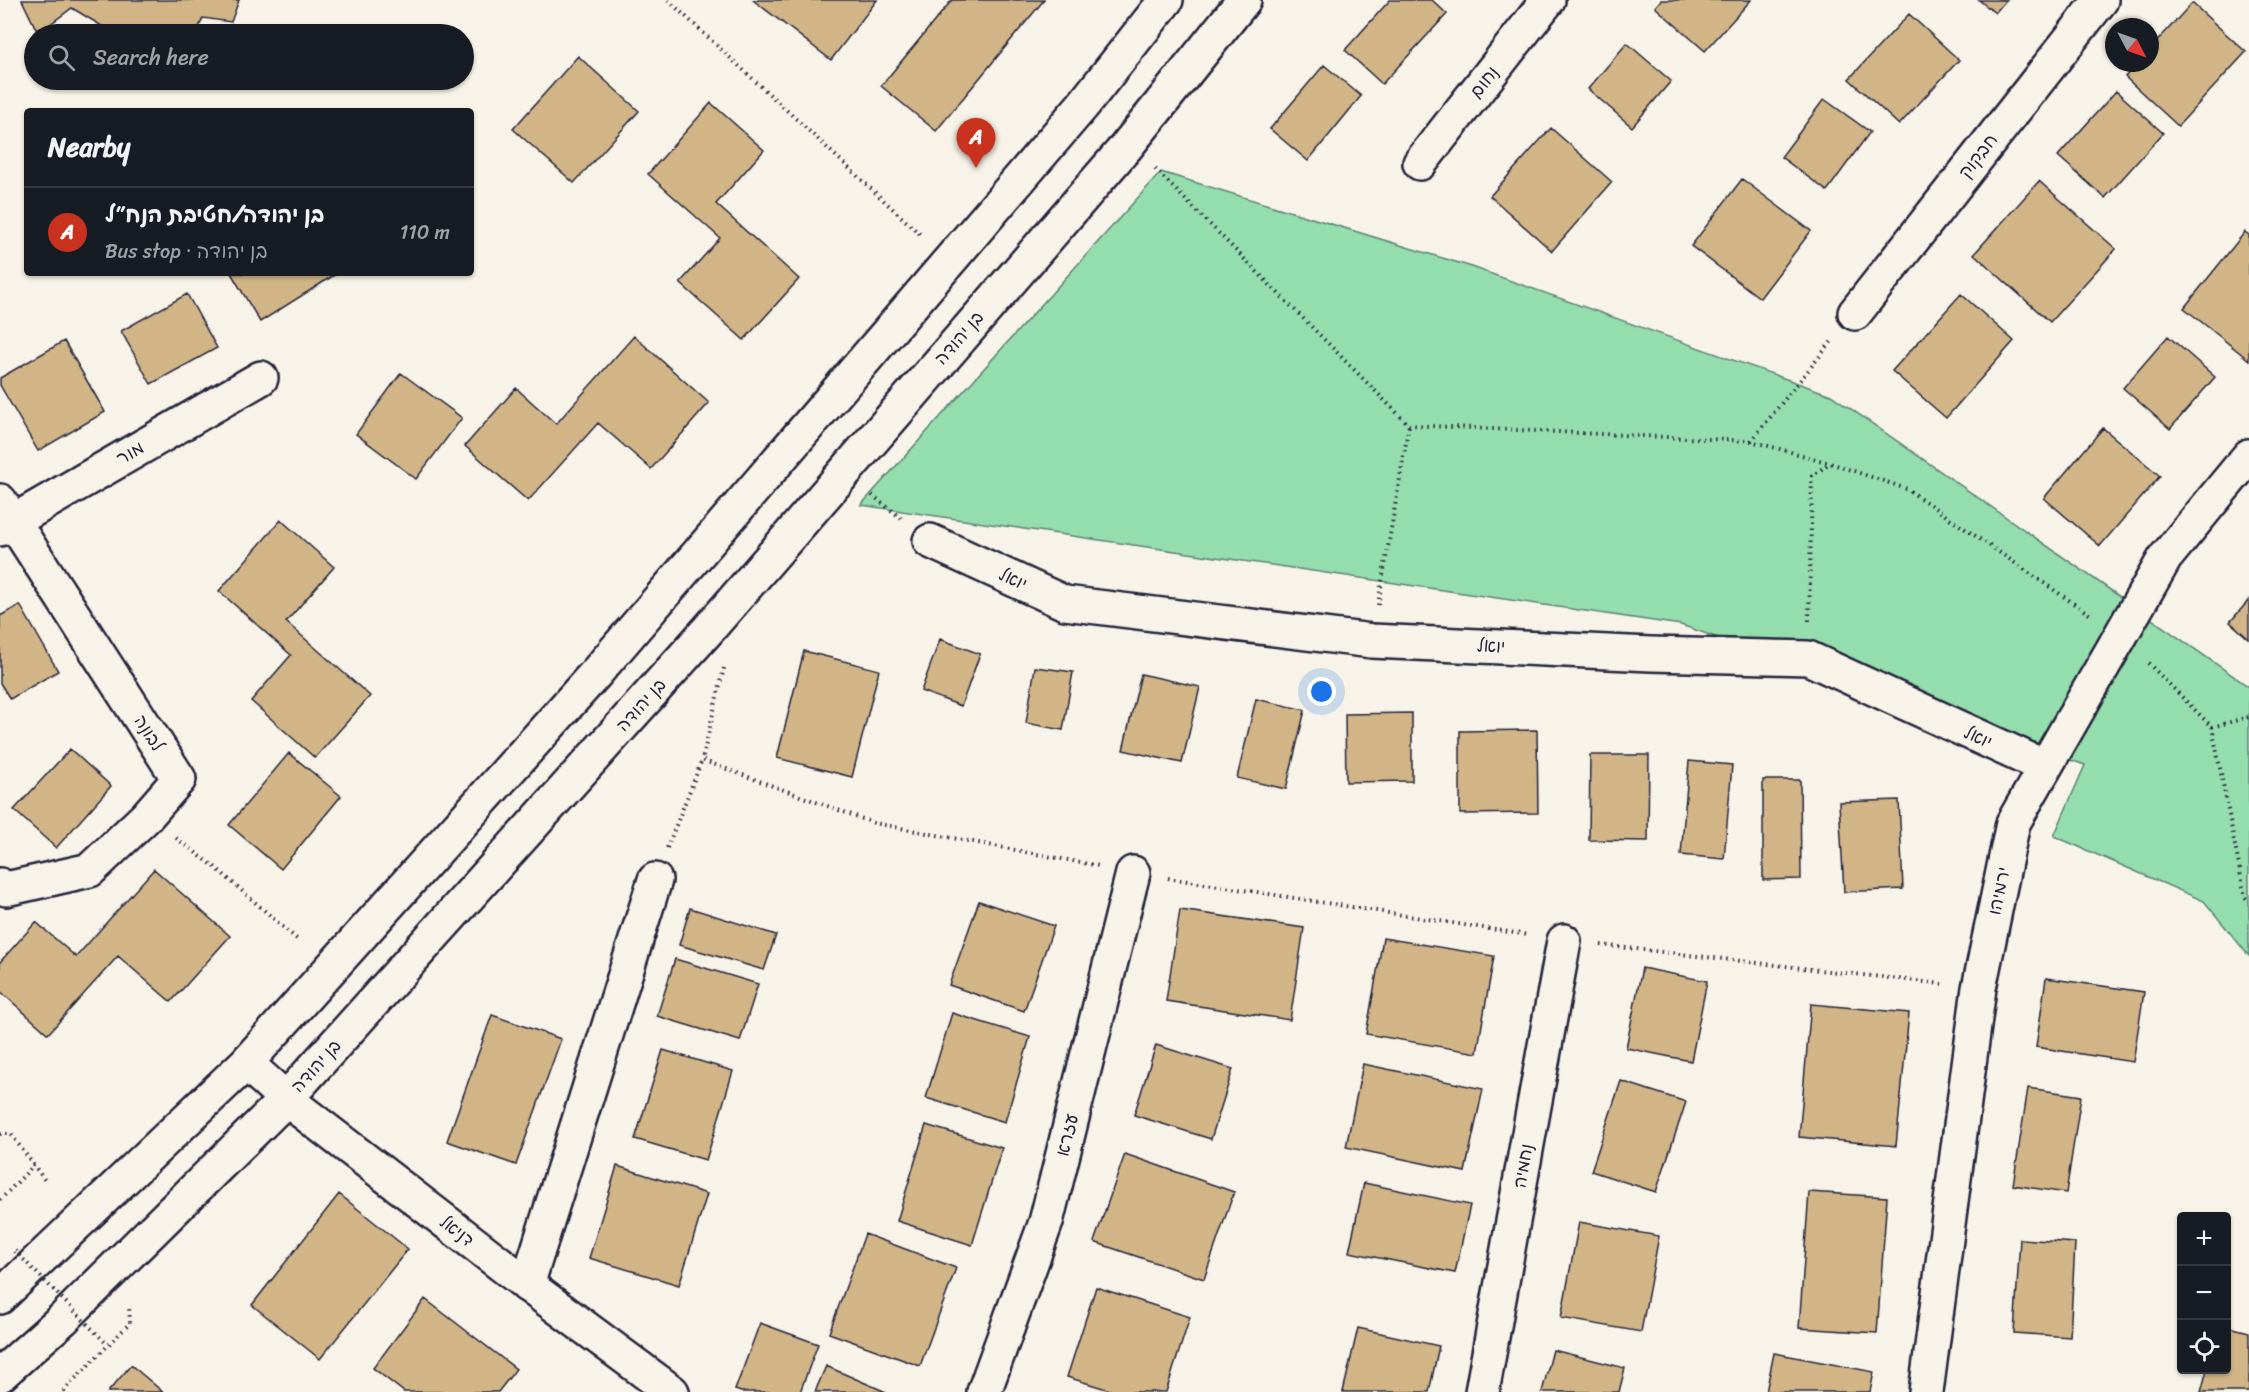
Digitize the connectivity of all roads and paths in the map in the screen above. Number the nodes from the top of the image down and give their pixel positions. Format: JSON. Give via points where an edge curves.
{"nodes":[{"id":1,"x":668,"y":0,"type":"edge"},
{"id":2,"x":1166,"y":0,"type":"edge"},
{"id":3,"x":1244,"y":0,"type":"edge"},
{"id":4,"x":1548,"y":0,"type":"edge"},
{"id":5,"x":2101,"y":0,"type":"edge"},
{"id":6,"x":1126,"y":147,"type":"junction"},
{"id":7,"x":1420,"y":163,"type":"dead end"},
{"id":8,"x":949,"y":261,"type":"junction"},
{"id":9,"x":1856,"y":313,"type":"joint"},
{"id":10,"x":261,"y":378,"type":"dead end"},
{"id":11,"x":1409,"y":425,"type":"junction"},
{"id":12,"x":1751,"y":441,"type":"junction"},
{"id":13,"x":2249,"y":456,"type":"edge"},
{"id":14,"x":1830,"y":463,"type":"junction"},
{"id":15,"x":843,"y":472,"type":"junction"},
{"id":16,"x":4,"y":517,"type":"edge"},
{"id":17,"x":930,"y":541,"type":"joint"},
{"id":18,"x":708,"y":630,"type":"junction"},
{"id":19,"x":2121,"y":636,"type":"junction"},
{"id":20,"x":1372,"y":641,"type":"junction"},
{"id":21,"x":1808,"y":658,"type":"junction"},
{"id":22,"x":2249,"y":717,"type":"edge"},
{"id":23,"x":2212,"y":728,"type":"junction"},
{"id":24,"x":702,"y":760,"type":"junction"},
{"id":25,"x":2045,"y":767,"type":"junction"},
{"id":26,"x":146,"y":817,"type":"junction"},
{"id":27,"x":1133,"y":873,"type":"junction"},
{"id":28,"x":655,"y":880,"type":"joint"},
{"id":29,"x":0,"y":885,"type":"edge"},
{"id":30,"x":2249,"y":902,"type":"edge"},
{"id":31,"x":1564,"y":941,"type":"junction"},
{"id":32,"x":300,"y":942,"type":"dead end"},
{"id":33,"x":1979,"y":988,"type":"junction"},
{"id":34,"x":246,"y":1063,"type":"junction"},
{"id":35,"x":286,"y":1099,"type":"junction"},
{"id":36,"x":0,"y":1134,"type":"edge"},
{"id":37,"x":34,"y":1165,"type":"junction"},
{"id":38,"x":46,"y":1182,"type":"dead end"},
{"id":39,"x":0,"y":1200,"type":"edge"},
{"id":40,"x":15,"y":1251,"type":"dead end"},
{"id":41,"x":527,"y":1285,"type":"junction"},
{"id":42,"x":0,"y":1297,"type":"edge"},
{"id":43,"x":0,"y":1375,"type":"edge"},
{"id":44,"x":64,"y":1392,"type":"edge"},
{"id":45,"x":672,"y":1392,"type":"edge"},
{"id":46,"x":984,"y":1392,"type":"edge"},
{"id":47,"x":1482,"y":1392,"type":"edge"},
{"id":48,"x":1926,"y":1392,"type":"edge"}],
"edges":[{"from":1,"to":8,"type":"path"},
{"from":2,"to":8,"type":"street","via":[[1083,105]]},
{"from":3,"to":6,"type":"street","name":"בן יהודה"},
{"from":4,"to":7,"type":"street","name":"נחום"},
{"from":5,"to":9,"type":"street","name":"חבקוק"},
{"from":6,"to":11,"type":"path","via":[[1161,174]]},
{"from":6,"to":15,"type":"street","name":"בן יהודה"},
{"from":8,"to":34,"type":"street","via":[[596,673]]},
{"from":9,"to":12,"type":"path"},
{"from":10,"to":16,"type":"street","name":"מור"},
{"from":11,"to":12,"type":"path"},
{"from":11,"to":20,"type":"path"},
{"from":12,"to":14,"type":"path"},
{"from":13,"to":19,"type":"street","name":"ירמיהו","via":[[2165,558]]},
{"from":14,"to":19,"type":"path","via":[[1907,489]]},
{"from":14,"to":21,"type":"path","via":[[1812,476]]},
{"from":15,"to":17,"type":"path"},
{"from":15,"to":18,"type":"street","name":"בן יהודה"},
{"from":16,"to":26,"type":"street","name":"לבונה","via":[[179,779]]},
{"from":17,"to":20,"type":"street","name":"יואל","via":[[1065,603]]},
{"from":18,"to":24,"type":"path","via":[[726,661]]},
{"from":18,"to":35,"type":"street","name":"בן יהודה"},
{"from":19,"to":23,"type":"path"},
{"from":19,"to":25,"type":"street","name":"ירמיהו"},
{"from":20,"to":21,"type":"street","name":"יואל"},
{"from":21,"to":25,"type":"street","name":"יואל"},
{"from":22,"to":23,"type":"path"},
{"from":23,"to":30,"type":"path"},
{"from":24,"to":27,"type":"path","via":[[874,823]]},
{"from":24,"to":28,"type":"path"},
{"from":25,"to":33,"type":"street","name":"ירמיהו","via":[[2013,823]]},
{"from":26,"to":29,"type":"street","name":"לבונה","via":[[90,870],[6,889]]},
{"from":26,"to":32,"type":"path","via":[[215,867]]},
{"from":27,"to":31,"type":"path"},
{"from":27,"to":46,"type":"street","name":"עזרא","via":[[1046,1222]]},
{"from":28,"to":41,"type":"street"},
{"from":31,"to":33,"type":"path"},
{"from":31,"to":47,"type":"street","name":"נחמיה"},
{"from":33,"to":48,"type":"street","name":"ירמיהו"},
{"from":34,"to":35,"type":"street","name":"דניאל"},
{"from":34,"to":42,"type":"street"},
{"from":35,"to":41,"type":"street","name":"דניאל"},
{"from":35,"to":43,"type":"street","name":"בן יהודה","via":[[63,1320]]},
{"from":36,"to":37,"type":"path","via":[[11,1134]]},
{"from":37,"to":38,"type":"path"},
{"from":37,"to":39,"type":"path"},
{"from":40,"to":44,"type":"path","bridge":true,"via":[[107,1344]]},
{"from":41,"to":45,"type":"street","name":"דניאל"}]}
